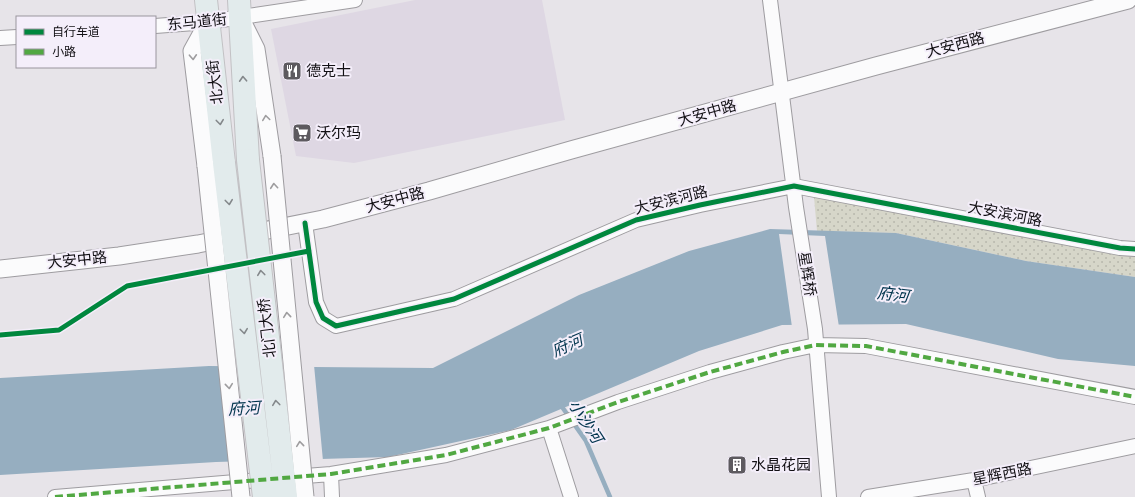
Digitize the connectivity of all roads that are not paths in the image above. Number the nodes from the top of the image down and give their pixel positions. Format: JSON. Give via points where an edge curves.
{"nodes":[{"id":1,"x":206,"y":0,"type":"edge"},
{"id":2,"x":355,"y":0,"type":"edge"},
{"id":3,"x":770,"y":0,"type":"edge"},
{"id":4,"x":1128,"y":0,"type":"edge"},
{"id":5,"x":239,"y":9,"type":"edge"},
{"id":6,"x":208,"y":22,"type":"junction"},
{"id":7,"x":156,"y":26,"type":"edge"},
{"id":8,"x":16,"y":37,"type":"edge"},
{"id":9,"x":0,"y":38,"type":"edge"},
{"id":10,"x":782,"y":91,"type":"junction"},
{"id":11,"x":248,"y":160,"type":"joint"},
{"id":12,"x":215,"y":165,"type":"junction"},
{"id":13,"x":794,"y":186,"type":"junction"},
{"id":14,"x":305,"y":222,"type":"junction"},
{"id":15,"x":1135,"y":249,"type":"edge"},
{"id":16,"x":0,"y":269,"type":"edge"},
{"id":17,"x":816,"y":346,"type":"junction"},
{"id":18,"x":1135,"y":397,"type":"edge"},
{"id":19,"x":555,"y":426,"type":"junction"},
{"id":20,"x":1135,"y":446,"type":"edge"},
{"id":21,"x":331,"y":474,"type":"junction"},
{"id":22,"x":974,"y":480,"type":"junction"},
{"id":23,"x":55,"y":497,"type":"edge"},
{"id":24,"x":241,"y":497,"type":"edge"},
{"id":25,"x":264,"y":497,"type":"edge"},
{"id":26,"x":286,"y":497,"type":"edge"},
{"id":27,"x":305,"y":497,"type":"edge"},
{"id":28,"x":332,"y":497,"type":"edge"},
{"id":29,"x":571,"y":497,"type":"edge"},
{"id":30,"x":829,"y":497,"type":"edge"},
{"id":31,"x":868,"y":497,"type":"edge"},
{"id":32,"x":978,"y":497,"type":"edge"}],
"edges":[{"from":1,"to":6,"type":"main road","name":"北大街"},
{"from":2,"to":5,"type":"street","name":"东马道街"},
{"from":3,"to":10,"type":"street","name":"星辉桥"},
{"from":4,"to":10,"type":"street","name":"大安西路"},
{"from":5,"to":6,"type":"street","name":"东马道街"},
{"from":11,"to":5,"type":"main road","name":"北大街","one_way":true},
{"from":27,"to":5,"type":"street","one_way":true,"bridge":true,"via":[[272,156],[256,49]]},
{"from":6,"to":7,"type":"street","name":"东马道街"},
{"from":6,"to":12,"type":"main road","name":"北大街","one_way":true},
{"from":8,"to":9,"type":"street"},
{"from":10,"to":13,"type":"street","name":"星辉桥"},
{"from":10,"to":14,"type":"street","name":"大安中路","via":[[429,192]]},
{"from":26,"to":11,"type":"main road","name":"北门大桥","one_way":true,"bridge":true},
{"from":12,"to":24,"type":"street","one_way":true,"bridge":true},
{"from":12,"to":25,"type":"main road","name":"北门大桥","one_way":true,"bridge":true},
{"from":13,"to":14,"type":"street","name":"大安滨河路","via":[[636,220],[454,299],[336,326],[323,318],[316,302]]},
{"from":13,"to":15,"type":"street","name":"大安滨河路"},
{"from":13,"to":17,"type":"street","name":"星辉桥"},
{"from":14,"to":16,"type":"street","name":"大安中路","via":[[198,244]]},
{"from":17,"to":18,"type":"street","via":[[866,346]]},
{"from":17,"to":19,"type":"street","via":[[783,352],[710,372]]},
{"from":17,"to":30,"type":"street","name":"星辉桥"},
{"from":19,"to":21,"type":"street","via":[[446,455]]},
{"from":19,"to":29,"type":"street"},
{"from":20,"to":22,"type":"street","name":"星辉西路"},
{"from":21,"to":23,"type":"street"},
{"from":21,"to":28,"type":"street"},
{"from":22,"to":31,"type":"street","name":"星辉西路"},
{"from":22,"to":32,"type":"street"}]}
